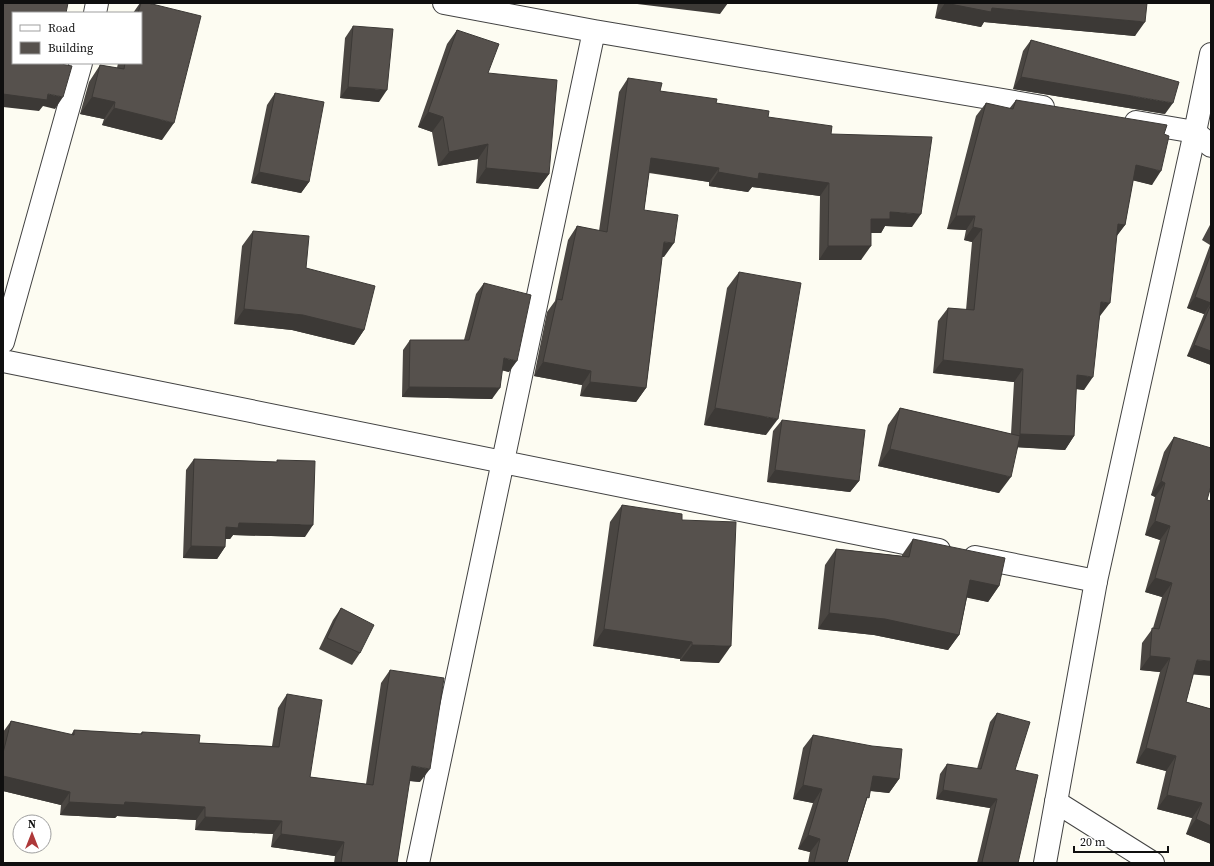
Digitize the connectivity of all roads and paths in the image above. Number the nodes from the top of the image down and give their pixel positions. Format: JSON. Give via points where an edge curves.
{"nodes":[{"id":1,"x":444,"y":3,"type":"edge"},
{"id":2,"x":594,"y":31,"type":"junction"},
{"id":3,"x":1211,"y":54,"type":"edge"},
{"id":4,"x":81,"y":64,"type":"edge"},
{"id":5,"x":1062,"y":110,"type":"edge"},
{"id":6,"x":1117,"y":119,"type":"edge"},
{"id":7,"x":1203,"y":139,"type":"edge"},
{"id":8,"x":3,"y":342,"type":"edge"},
{"id":9,"x":3,"y":361,"type":"edge"},
{"id":10,"x":503,"y":462,"type":"junction"},
{"id":11,"x":1096,"y":581,"type":"junction"},
{"id":12,"x":1056,"y":802,"type":"junction"},
{"id":13,"x":418,"y":863,"type":"edge"},
{"id":14,"x":1045,"y":863,"type":"edge"},
{"id":15,"x":1153,"y":863,"type":"edge"}],
"edges":[{"from":1,"to":2,"type":"street"},
{"from":2,"to":5,"type":"street"},
{"from":2,"to":10,"type":"street"},
{"from":3,"to":7,"type":"street"},
{"from":4,"to":8,"type":"street"},
{"from":6,"to":7,"type":"street"},
{"from":7,"to":11,"type":"street"},
{"from":9,"to":10,"type":"street"},
{"from":10,"to":11,"type":"street"},
{"from":10,"to":13,"type":"street"},
{"from":11,"to":12,"type":"street"},
{"from":12,"to":14,"type":"street"},
{"from":12,"to":15,"type":"street"}]}
